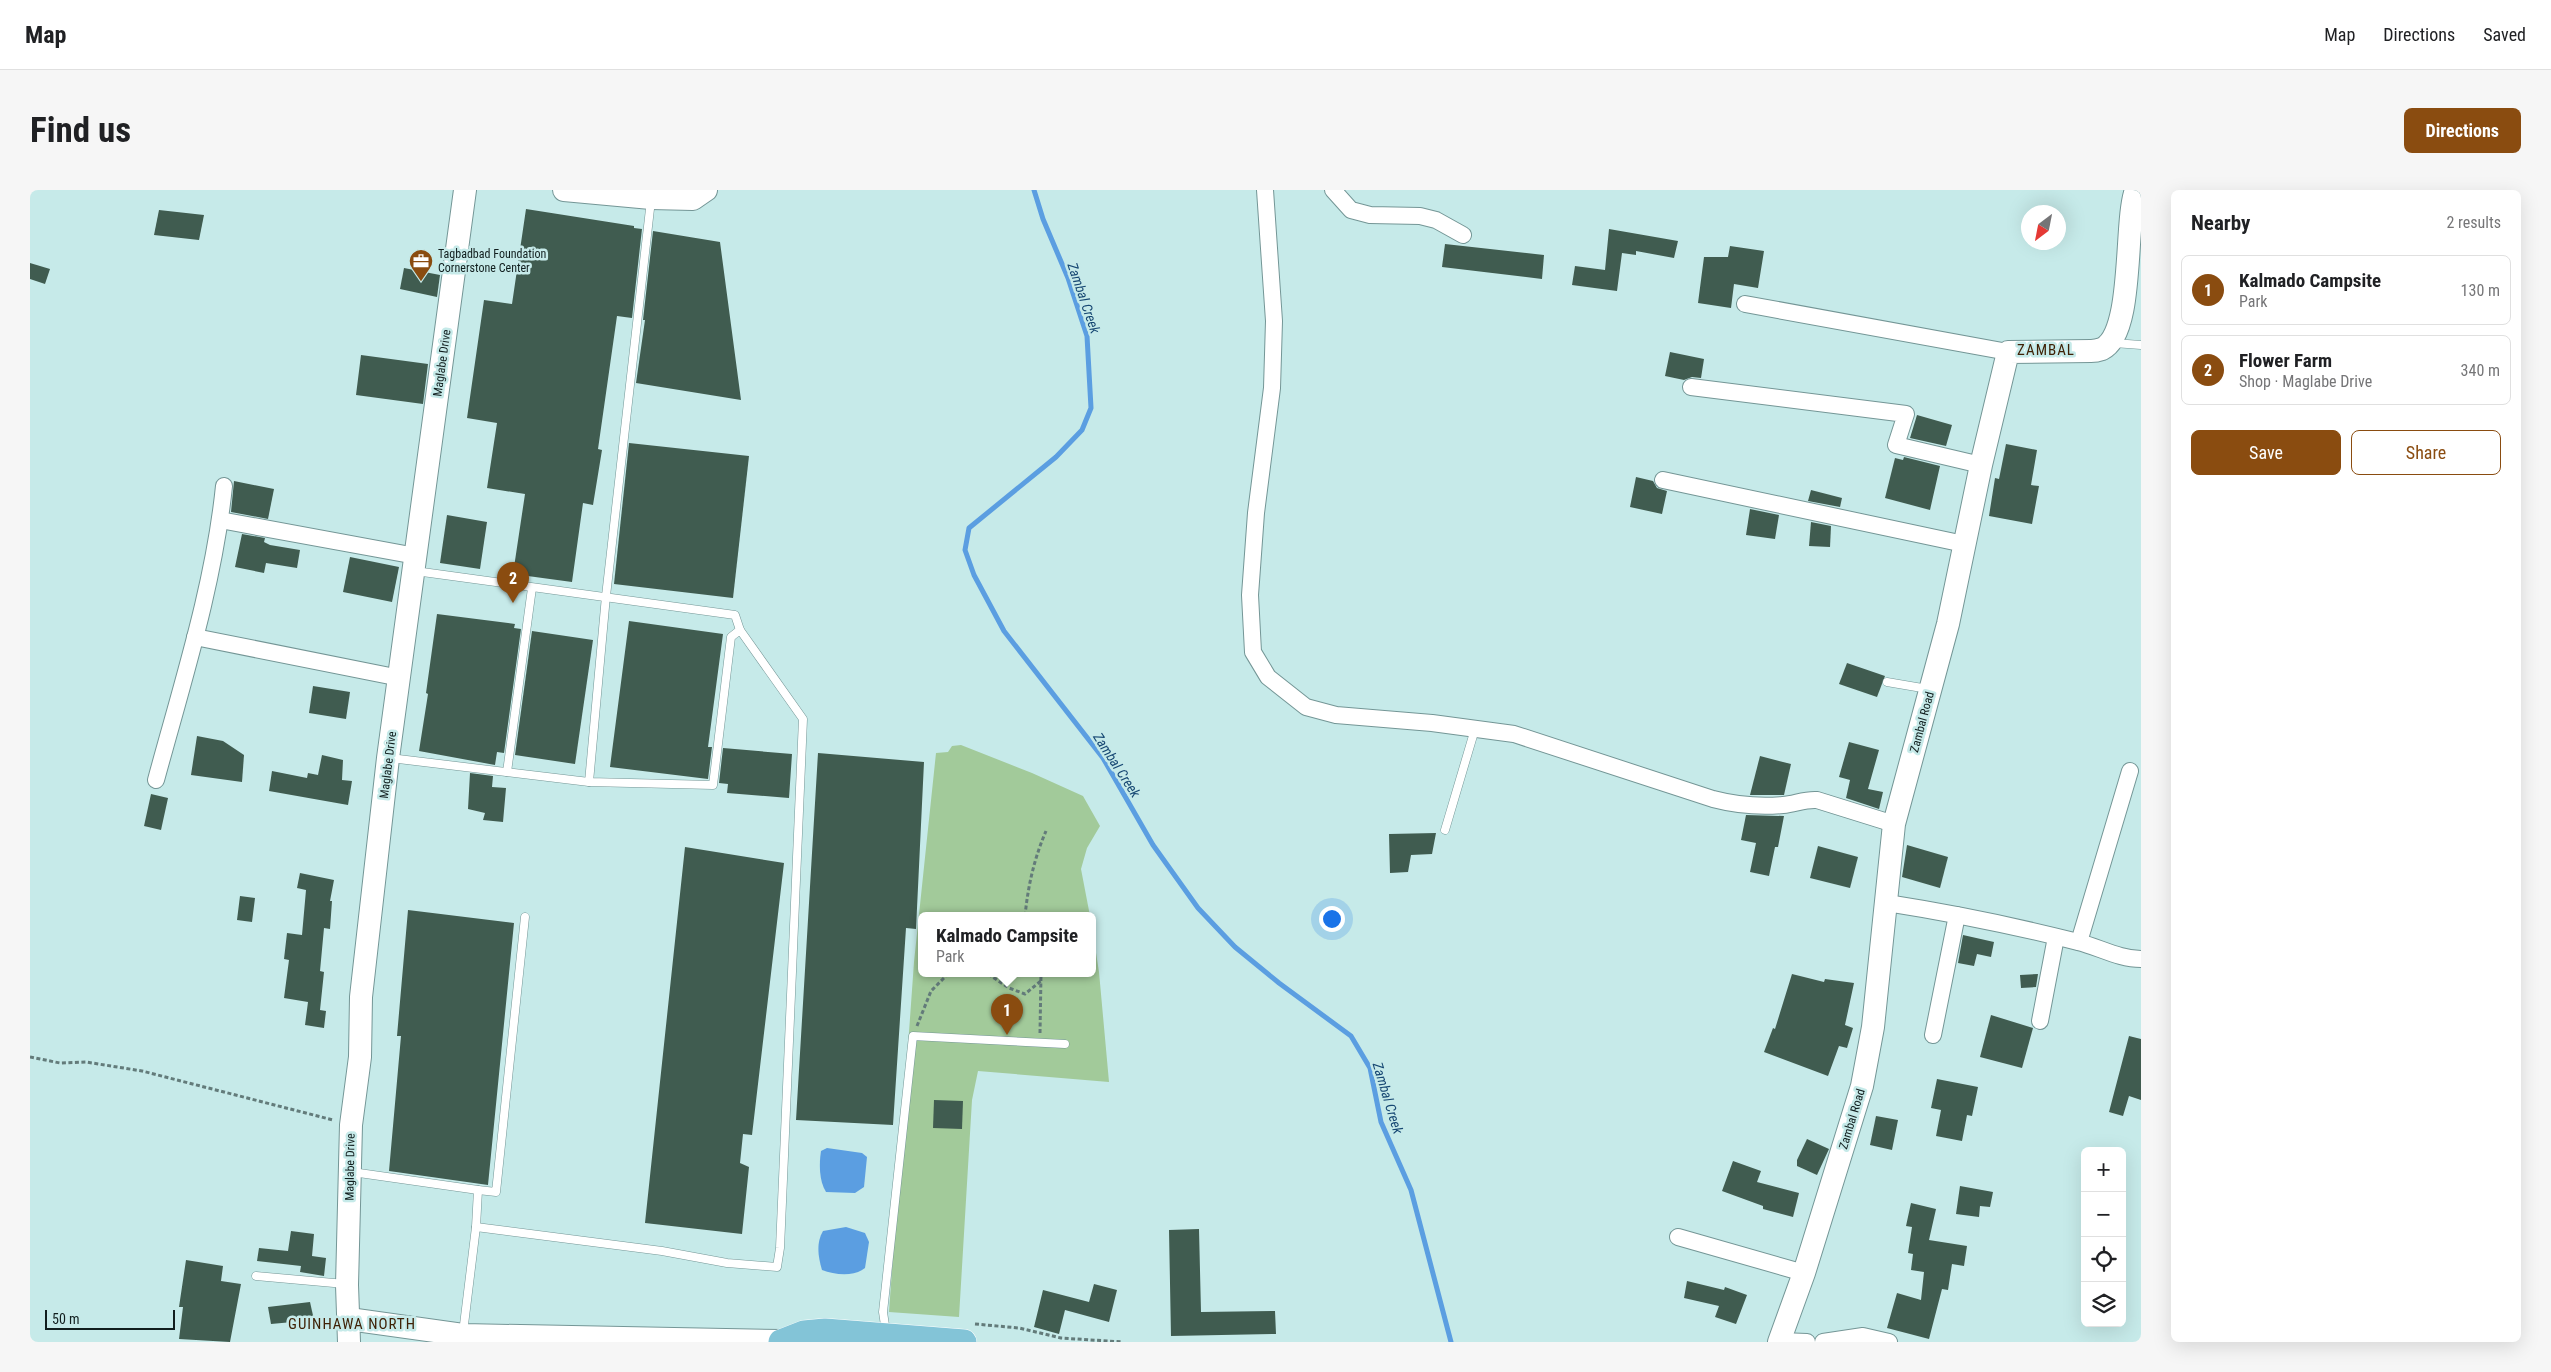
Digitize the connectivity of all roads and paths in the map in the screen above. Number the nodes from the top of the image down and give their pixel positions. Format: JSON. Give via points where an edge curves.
{"nodes":[{"id":1,"x":465,"y":190,"type":"edge"},
{"id":2,"x":564,"y":190,"type":"edge"},
{"id":3,"x":706,"y":190,"type":"edge"},
{"id":4,"x":1265,"y":190,"type":"edge"},
{"id":5,"x":1333,"y":190,"type":"edge"},
{"id":6,"x":2136,"y":190,"type":"edge"},
{"id":7,"x":651,"y":198,"type":"junction"},
{"id":8,"x":1463,"y":235,"type":"dead end"},
{"id":9,"x":1745,"y":304,"type":"dead end"},
{"id":10,"x":2110,"y":342,"type":"junction"},
{"id":11,"x":2141,"y":345,"type":"edge"},
{"id":12,"x":2008,"y":352,"type":"junction"},
{"id":13,"x":1691,"y":387,"type":"dead end"},
{"id":14,"x":1981,"y":465,"type":"junction"},
{"id":15,"x":1662,"y":480,"type":"dead end"},
{"id":16,"x":224,"y":486,"type":"dead end"},
{"id":17,"x":220,"y":520,"type":"junction"},
{"id":18,"x":1964,"y":544,"type":"junction"},
{"id":19,"x":415,"y":563,"type":"junction"},
{"id":20,"x":532,"y":588,"type":"junction"},
{"id":21,"x":606,"y":596,"type":"junction"},
{"id":22,"x":740,"y":630,"type":"junction"},
{"id":23,"x":195,"y":636,"type":"junction"},
{"id":24,"x":400,"y":678,"type":"junction"},
{"id":25,"x":1888,"y":682,"type":"dead end"},
{"id":26,"x":1930,"y":689,"type":"junction"},
{"id":27,"x":1475,"y":729,"type":"junction"},
{"id":28,"x":388,"y":758,"type":"junction"},
{"id":29,"x":2130,"y":771,"type":"dead end"},
{"id":30,"x":508,"y":772,"type":"junction"},
{"id":31,"x":156,"y":780,"type":"dead end"},
{"id":32,"x":589,"y":782,"type":"junction"},
{"id":33,"x":1894,"y":824,"type":"junction"},
{"id":34,"x":1445,"y":830,"type":"dead end"},
{"id":35,"x":1046,"y":831,"type":"dead end"},
{"id":36,"x":1887,"y":903,"type":"junction"},
{"id":37,"x":1025,"y":912,"type":"edge"},
{"id":38,"x":1958,"y":915,"type":"junction"},
{"id":39,"x":525,"y":918,"type":"dead end"},
{"id":40,"x":2056,"y":937,"type":"junction"},
{"id":41,"x":2079,"y":942,"type":"junction"},
{"id":42,"x":2141,"y":959,"type":"edge"},
{"id":43,"x":945,"y":977,"type":"edge"},
{"id":44,"x":993,"y":977,"type":"edge"},
{"id":45,"x":1042,"y":977,"type":"edge"},
{"id":46,"x":1042,"y":980,"type":"junction"},
{"id":47,"x":2040,"y":1021,"type":"dead end"},
{"id":48,"x":1933,"y":1035,"type":"dead end"},
{"id":49,"x":913,"y":1036,"type":"junction"},
{"id":50,"x":1040,"y":1041,"type":"junction"},
{"id":51,"x":1065,"y":1044,"type":"dead end"},
{"id":52,"x":30,"y":1057,"type":"edge"},
{"id":53,"x":351,"y":1124,"type":"junction"},
{"id":54,"x":350,"y":1172,"type":"junction"},
{"id":55,"x":478,"y":1190,"type":"junction"},
{"id":56,"x":476,"y":1227,"type":"junction"},
{"id":57,"x":1678,"y":1237,"type":"dead end"},
{"id":58,"x":1804,"y":1273,"type":"junction"},
{"id":59,"x":256,"y":1276,"type":"dead end"},
{"id":60,"x":348,"y":1285,"type":"junction"},
{"id":61,"x":349,"y":1319,"type":"junction"},
{"id":62,"x":463,"y":1335,"type":"junction"},
{"id":63,"x":887,"y":1335,"type":"junction"},
{"id":64,"x":349,"y":1342,"type":"edge"},
{"id":65,"x":781,"y":1342,"type":"edge"},
{"id":66,"x":964,"y":1342,"type":"edge"},
{"id":67,"x":1780,"y":1342,"type":"edge"},
{"id":68,"x":1807,"y":1342,"type":"edge"},
{"id":69,"x":1822,"y":1342,"type":"edge"},
{"id":70,"x":1889,"y":1342,"type":"edge"}],
"edges":[{"from":1,"to":19,"type":"street","name":"Maglabe Drive"},
{"from":2,"to":7,"type":"street"},
{"from":3,"to":7,"type":"street","via":[[693,199]]},
{"from":4,"to":27,"type":"street","via":[[1274,321],[1272,388],[1256,513],[1250,595],[1252,652],[1268,677],[1306,707],[1336,715]]},
{"from":5,"to":8,"type":"street","via":[[1351,210],[1370,215],[1420,216],[1436,220]]},
{"from":6,"to":10,"type":"street","via":[[2131,266],[2124,301]]},
{"from":7,"to":21,"type":"lane"},
{"from":9,"to":12,"type":"street"},
{"from":10,"to":11,"type":"lane"},
{"from":10,"to":12,"type":"street","via":[[2102,349],[2091,351]]},
{"from":12,"to":14,"type":"street","name":"Zambal Road"},
{"from":13,"to":14,"type":"street","via":[[1906,414],[1896,445]]},
{"from":14,"to":18,"type":"street","name":"Zambal Road"},
{"from":15,"to":18,"type":"street"},
{"from":16,"to":17,"type":"street"},
{"from":17,"to":19,"type":"street"},
{"from":17,"to":23,"type":"street"},
{"from":18,"to":26,"type":"street","name":"Zambal Road","via":[[1948,624]]},
{"from":19,"to":20,"type":"lane"},
{"from":19,"to":24,"type":"street","name":"Maglabe Drive"},
{"from":20,"to":21,"type":"lane"},
{"from":20,"to":30,"type":"lane"},
{"from":21,"to":22,"type":"lane","via":[[735,615]]},
{"from":21,"to":32,"type":"lane"},
{"from":22,"to":32,"type":"lane","via":[[731,637],[713,785]]},
{"from":22,"to":56,"type":"lane","via":[[803,718],[777,1267],[727,1263],[662,1251]]},
{"from":23,"to":24,"type":"street"},
{"from":23,"to":31,"type":"street"},
{"from":24,"to":28,"type":"street","name":"Maglabe Drive"},
{"from":25,"to":26,"type":"lane"},
{"from":26,"to":33,"type":"street","name":"Zambal Road"},
{"from":27,"to":33,"type":"street","via":[[1514,734],[1727,802],[1782,805],[1817,800]]},
{"from":27,"to":34,"type":"lane"},
{"from":28,"to":30,"type":"lane"},
{"from":28,"to":53,"type":"street","name":"Maglabe Drive","via":[[361,997],[360,1057]]},
{"from":29,"to":41,"type":"street"},
{"from":30,"to":32,"type":"lane"},
{"from":33,"to":36,"type":"street","name":"Zambal Road"},
{"from":35,"to":37,"type":"path","via":[[1028,885]]},
{"from":36,"to":38,"type":"street"},
{"from":36,"to":58,"type":"street","name":"Zambal Road","via":[[1874,1027],[1862,1086]]},
{"from":38,"to":40,"type":"street"},
{"from":38,"to":48,"type":"street"},
{"from":39,"to":55,"type":"lane","via":[[496,1192]]},
{"from":40,"to":41,"type":"street"},
{"from":40,"to":47,"type":"street"},
{"from":41,"to":42,"type":"street"},
{"from":43,"to":49,"type":"path","via":[[931,991]]},
{"from":44,"to":46,"type":"path","via":[[1025,994]]},
{"from":45,"to":46,"type":"path"},
{"from":46,"to":50,"type":"path"},
{"from":49,"to":50,"type":"lane"},
{"from":49,"to":63,"type":"lane","via":[[883,1312]]},
{"from":50,"to":51,"type":"lane"},
{"from":52,"to":53,"type":"path","via":[[142,1071]]},
{"from":53,"to":54,"type":"street","name":"Maglabe Drive"},
{"from":54,"to":55,"type":"lane"},
{"from":54,"to":60,"type":"street","name":"Maglabe Drive"},
{"from":55,"to":56,"type":"lane"},
{"from":56,"to":62,"type":"lane"},
{"from":57,"to":58,"type":"street"},
{"from":58,"to":67,"type":"street","name":"Zambal Road"},
{"from":59,"to":60,"type":"lane"},
{"from":60,"to":61,"type":"street","name":"Maglabe Drive"},
{"from":61,"to":62,"type":"street"},
{"from":61,"to":64,"type":"street","name":"Maglabe Drive"},
{"from":62,"to":65,"type":"street"},
{"from":63,"to":65,"type":"main road","via":[[811,1332]]},
{"from":63,"to":66,"type":"main road"},
{"from":67,"to":68,"type":"street"},
{"from":69,"to":70,"type":"street","via":[[1863,1336]]}]}
